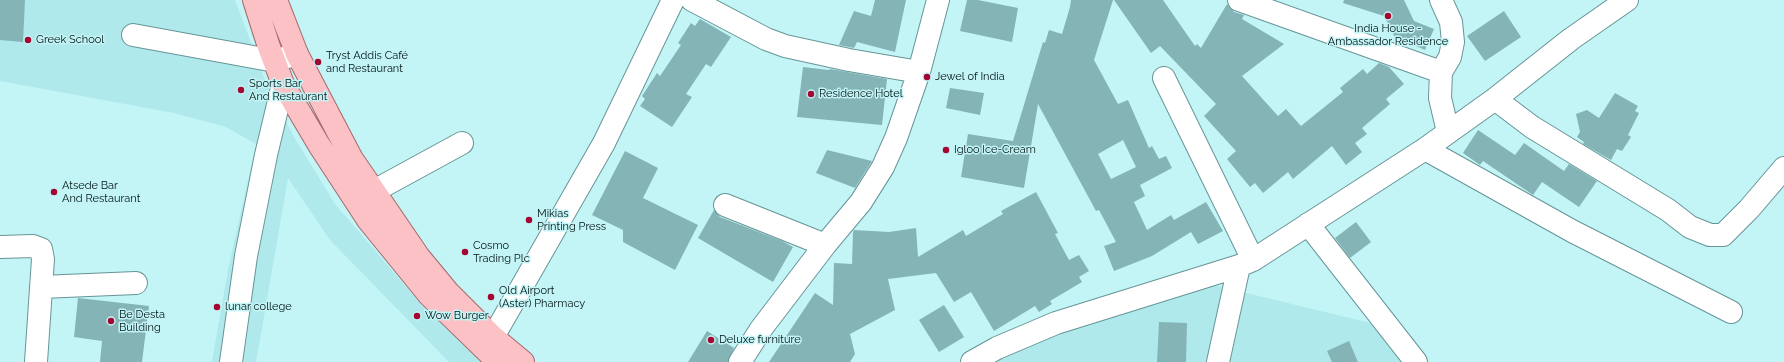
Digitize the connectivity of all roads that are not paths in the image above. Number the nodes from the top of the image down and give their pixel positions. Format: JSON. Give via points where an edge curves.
{"nodes":[{"id":1,"x":254,"y":0,"type":"edge"},
{"id":2,"x":276,"y":0,"type":"edge"},
{"id":3,"x":688,"y":0,"type":"edge"},
{"id":4,"x":938,"y":0,"type":"edge"},
{"id":5,"x":1239,"y":0,"type":"edge"},
{"id":6,"x":1442,"y":0,"type":"edge"},
{"id":7,"x":1627,"y":0,"type":"edge"},
{"id":8,"x":132,"y":35,"type":"dead end"},
{"id":9,"x":297,"y":54,"type":"junction"},
{"id":10,"x":275,"y":61,"type":"junction"},
{"id":11,"x":919,"y":72,"type":"junction"},
{"id":12,"x":1441,"y":72,"type":"junction"},
{"id":13,"x":1164,"y":78,"type":"dead end"},
{"id":14,"x":284,"y":84,"type":"junction"},
{"id":15,"x":1495,"y":99,"type":"junction"},
{"id":16,"x":1448,"y":132,"type":"junction"},
{"id":17,"x":462,"y":143,"type":"dead end"},
{"id":18,"x":1425,"y":149,"type":"junction"},
{"id":19,"x":1784,"y":168,"type":"edge"},
{"id":20,"x":374,"y":191,"type":"junction"},
{"id":21,"x":725,"y":205,"type":"dead end"},
{"id":22,"x":1308,"y":224,"type":"junction"},
{"id":23,"x":825,"y":245,"type":"junction"},
{"id":24,"x":0,"y":247,"type":"edge"},
{"id":25,"x":1246,"y":263,"type":"junction"},
{"id":26,"x":136,"y":283,"type":"dead end"},
{"id":27,"x":41,"y":287,"type":"junction"},
{"id":28,"x":1731,"y":312,"type":"dead end"},
{"id":29,"x":494,"y":337,"type":"junction"},
{"id":30,"x":36,"y":362,"type":"edge"},
{"id":31,"x":230,"y":362,"type":"edge"},
{"id":32,"x":498,"y":362,"type":"edge"},
{"id":33,"x":522,"y":362,"type":"edge"},
{"id":34,"x":740,"y":362,"type":"edge"},
{"id":35,"x":972,"y":362,"type":"edge"},
{"id":36,"x":1218,"y":362,"type":"edge"},
{"id":37,"x":1416,"y":362,"type":"edge"}],
"edges":[{"from":1,"to":10,"type":"main road","via":[[268,47]]},
{"from":2,"to":9,"type":"main road"},
{"from":3,"to":11,"type":"street","via":[[772,42],[850,60]]},
{"from":3,"to":29,"type":"street"},
{"from":4,"to":11,"type":"street"},
{"from":5,"to":12,"type":"street"},
{"from":6,"to":12,"type":"street","via":[[1451,22],[1453,42],[1450,57]]},
{"from":7,"to":15,"type":"street","via":[[1571,39]]},
{"from":8,"to":10,"type":"street"},
{"from":9,"to":10,"type":"street"},
{"from":9,"to":20,"type":"main road","via":[[352,159]]},
{"from":10,"to":14,"type":"main road"},
{"from":11,"to":23,"type":"street","via":[[896,138],[883,166],[861,202]]},
{"from":12,"to":16,"type":"street","via":[[1440,98]]},
{"from":13,"to":25,"type":"street"},
{"from":14,"to":31,"type":"street","via":[[266,155],[246,256]]},
{"from":14,"to":32,"type":"main road","via":[[368,220],[429,296]]},
{"from":15,"to":16,"type":"street"},
{"from":15,"to":19,"type":"street","via":[[1532,126],[1668,210],[1690,227],[1710,235],[1723,235]]},
{"from":16,"to":18,"type":"street"},
{"from":17,"to":20,"type":"street"},
{"from":18,"to":22,"type":"street"},
{"from":18,"to":28,"type":"street","via":[[1572,231]]},
{"from":20,"to":29,"type":"main road","via":[[419,257],[443,286]]},
{"from":21,"to":23,"type":"street"},
{"from":22,"to":25,"type":"street"},
{"from":22,"to":37,"type":"street"},
{"from":23,"to":34,"type":"street"},
{"from":24,"to":27,"type":"street","via":[[33,246],[41,249]]},
{"from":25,"to":35,"type":"street","via":[[1056,323],[997,348]]},
{"from":25,"to":36,"type":"street"},
{"from":26,"to":27,"type":"street"},
{"from":27,"to":30,"type":"street"},
{"from":29,"to":33,"type":"main road"}]}
